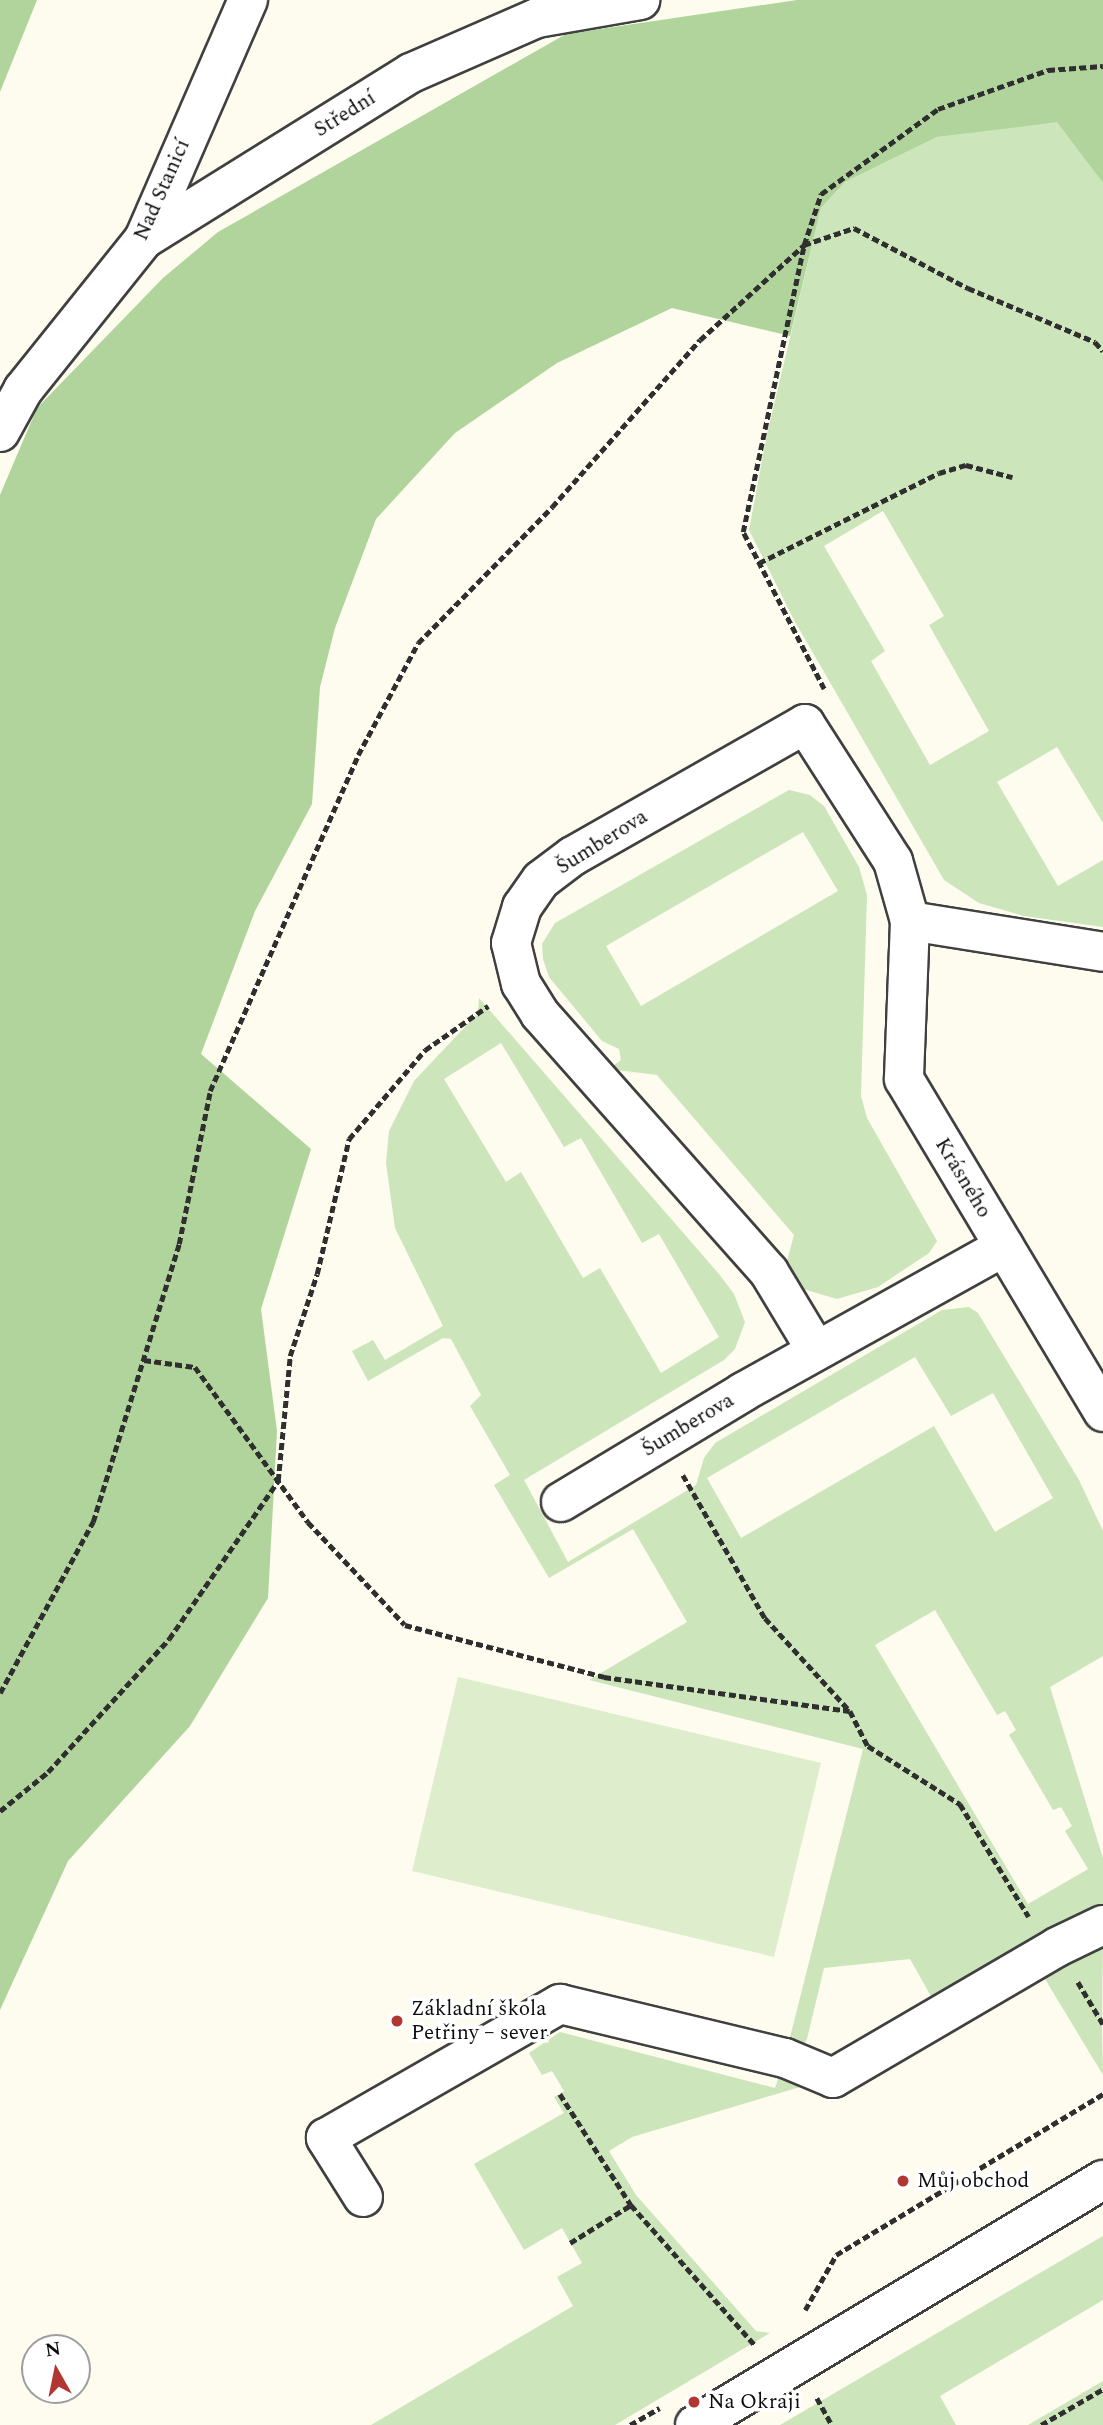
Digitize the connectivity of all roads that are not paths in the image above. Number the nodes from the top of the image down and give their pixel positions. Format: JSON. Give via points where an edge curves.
{"nodes":[{"id":1,"x":248,"y":0,"type":"edge"},
{"id":2,"x":640,"y":0,"type":"edge"},
{"id":3,"x":542,"y":9,"type":"edge"},
{"id":4,"x":144,"y":239,"type":"junction"},
{"id":5,"x":0,"y":432,"type":"edge"},
{"id":6,"x":910,"y":921,"type":"junction"},
{"id":7,"x":1103,"y":952,"type":"edge"},
{"id":8,"x":1004,"y":1247,"type":"junction"},
{"id":9,"x":816,"y":1350,"type":"junction"},
{"id":10,"x":1103,"y":1412,"type":"edge"},
{"id":11,"x":561,"y":1502,"type":"dead end"},
{"id":12,"x":1103,"y":1925,"type":"edge"},
{"id":13,"x":1103,"y":2180,"type":"edge"},
{"id":14,"x":363,"y":2197,"type":"dead end"},
{"id":15,"x":680,"y":2415,"type":"edge"}],
"edges":[{"from":1,"to":4,"type":"street","name":"Nad Stanicí"},
{"from":2,"to":3,"type":"street","name":"Střední"},
{"from":3,"to":4,"type":"street","name":"Střední","via":[[411,73]]},
{"from":4,"to":5,"type":"street","name":"Nad Stanicí","via":[[23,390]]},
{"from":6,"to":7,"type":"street"},
{"from":6,"to":8,"type":"street","name":"Krásného","via":[[904,1079]]},
{"from":6,"to":9,"type":"street","name":"Šumberova","via":[[893,861],[805,724],[573,856],[541,880],[522,907],[511,943],[521,984],[540,1014],[769,1272]]},
{"from":8,"to":9,"type":"street","name":"Šumberova"},
{"from":8,"to":10,"type":"street","name":"Krásného"},
{"from":9,"to":11,"type":"street","name":"Šumberova"},
{"from":12,"to":14,"type":"street","via":[[1057,1947],[833,2078],[785,2058],[560,2004],[326,2138]]},
{"from":13,"to":15,"type":"street"}]}
